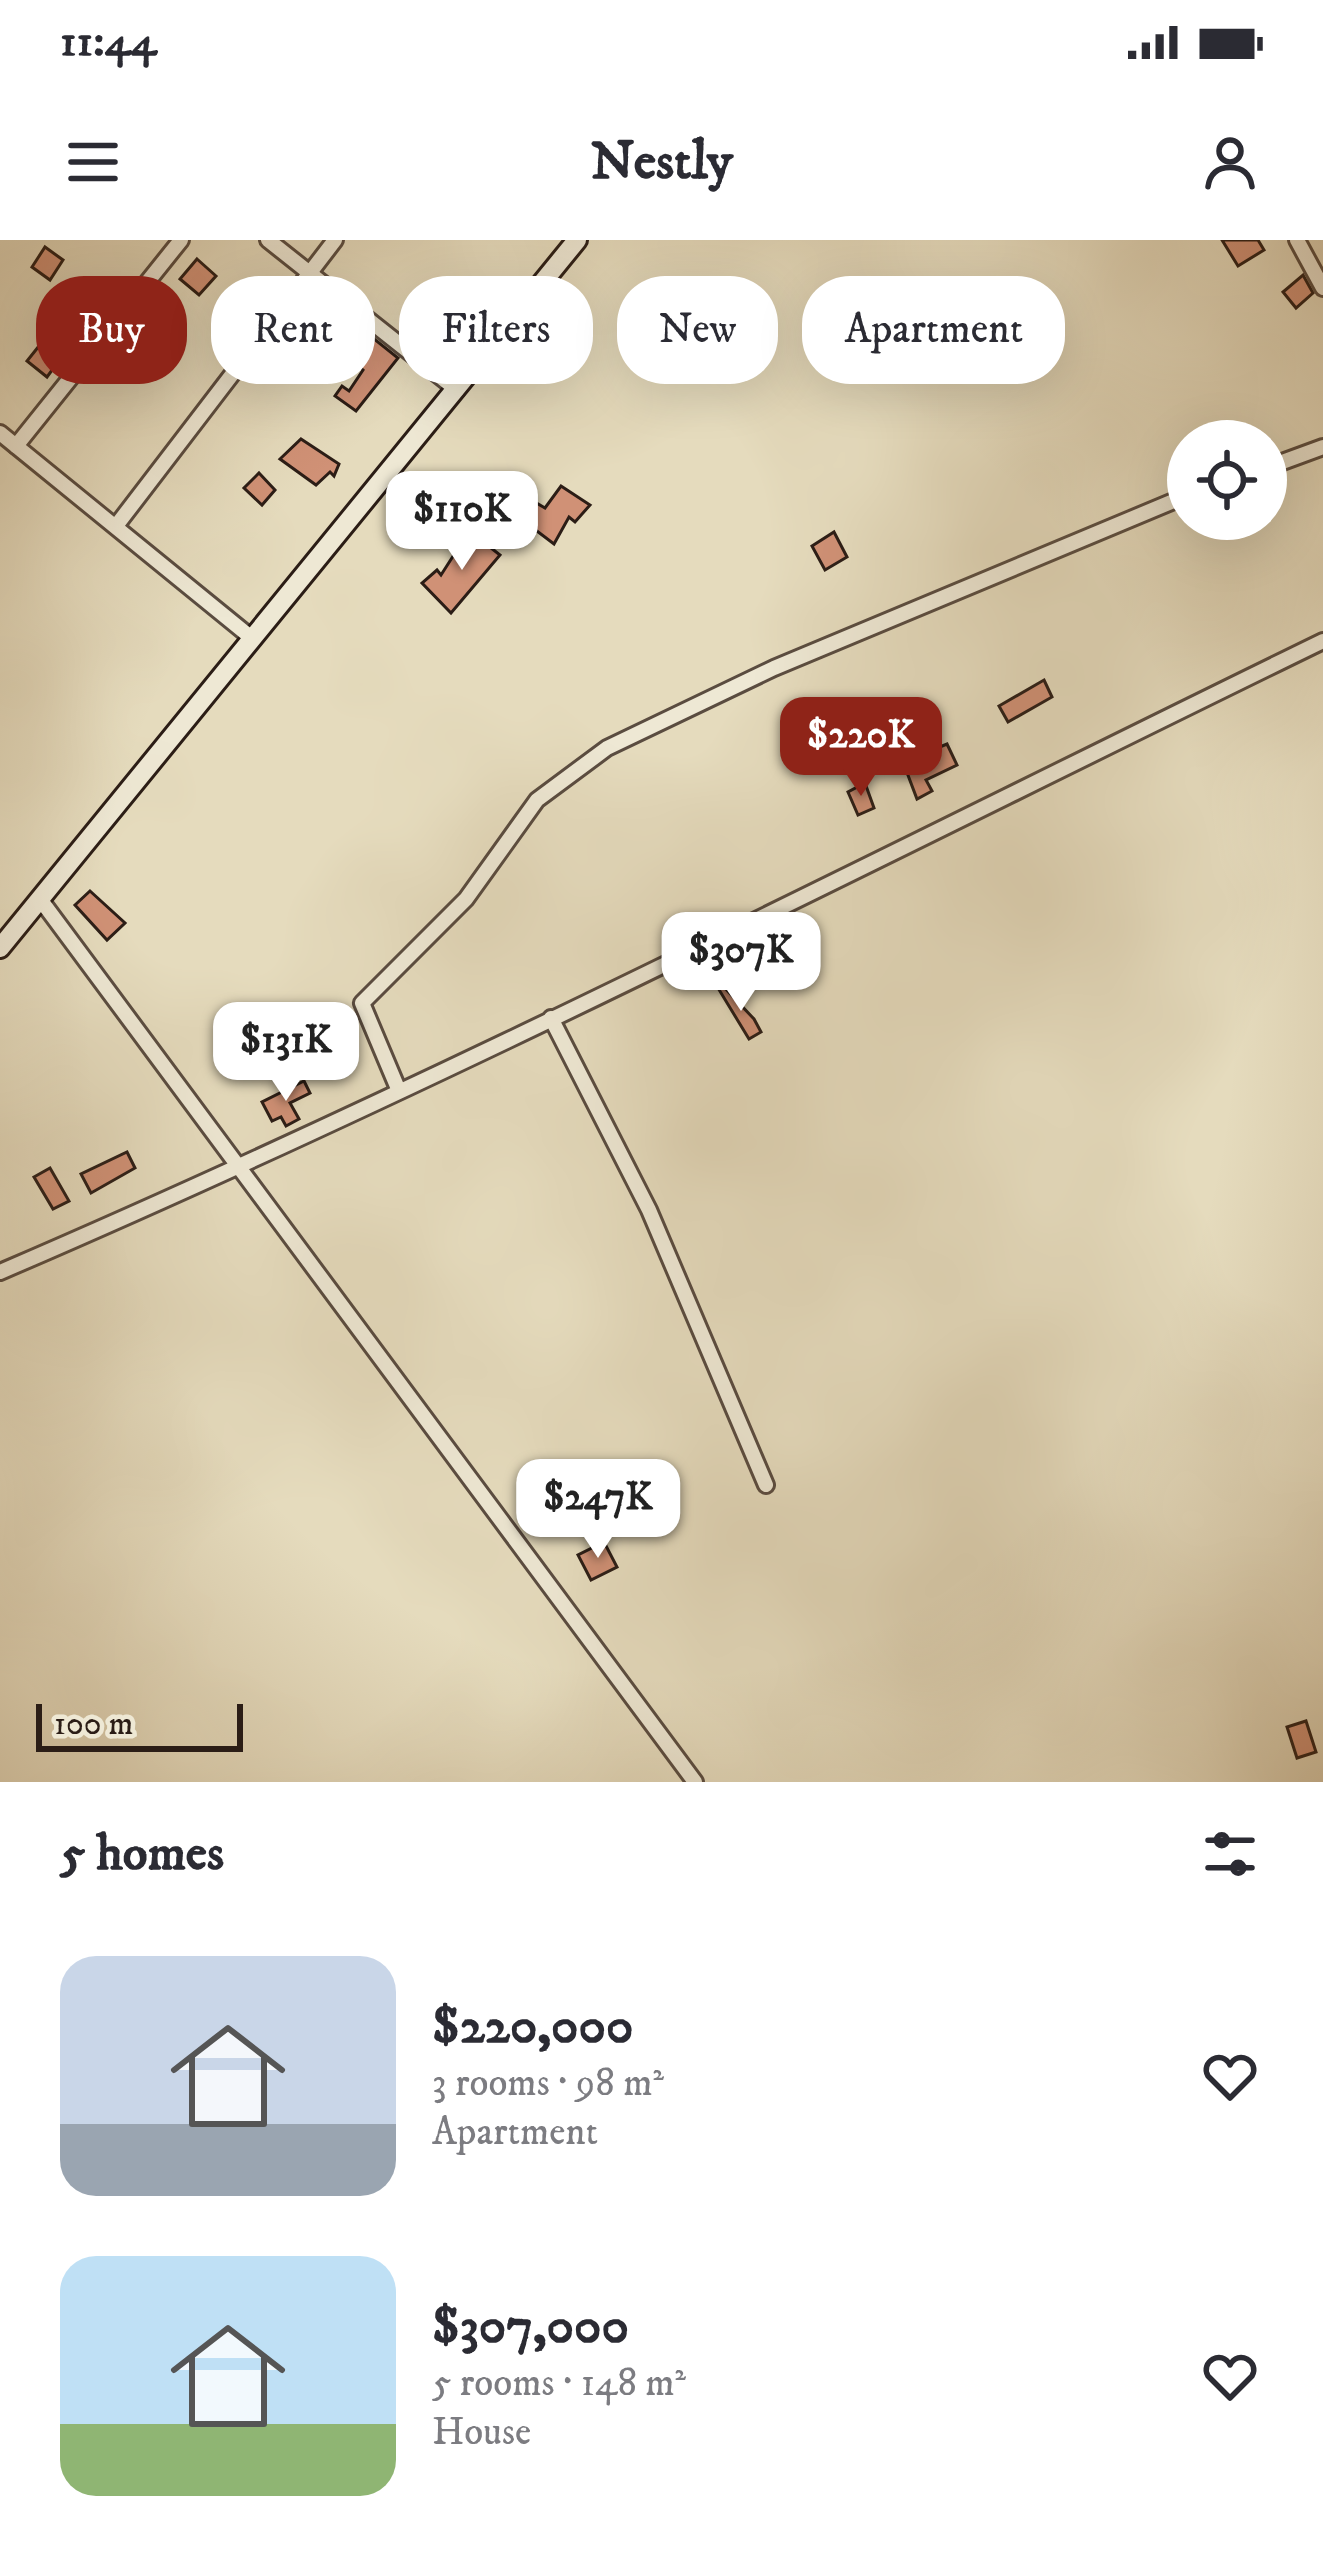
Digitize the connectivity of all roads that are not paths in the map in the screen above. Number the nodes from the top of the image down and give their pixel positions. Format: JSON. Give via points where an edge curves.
{"nodes":[{"id":1,"x":181,"y":240,"type":"edge"},
{"id":2,"x":268,"y":240,"type":"edge"},
{"id":3,"x":335,"y":240,"type":"edge"},
{"id":4,"x":577,"y":240,"type":"edge"},
{"id":5,"x":1297,"y":240,"type":"edge"},
{"id":6,"x":310,"y":274,"type":"junction"},
{"id":7,"x":1323,"y":288,"type":"edge"},
{"id":8,"x":457,"y":390,"type":"junction"},
{"id":9,"x":0,"y":433,"type":"edge"},
{"id":10,"x":16,"y":446,"type":"junction"},
{"id":11,"x":1323,"y":448,"type":"edge"},
{"id":12,"x":1287,"y":461,"type":"edge"},
{"id":13,"x":1167,"y":504,"type":"edge"},
{"id":14,"x":116,"y":526,"type":"junction"},
{"id":15,"x":254,"y":638,"type":"junction"},
{"id":16,"x":1323,"y":641,"type":"edge"},
{"id":17,"x":40,"y":899,"type":"junction"},
{"id":18,"x":0,"y":948,"type":"edge"},
{"id":19,"x":551,"y":1018,"type":"junction"},
{"id":20,"x":399,"y":1091,"type":"junction"},
{"id":21,"x":239,"y":1167,"type":"junction"},
{"id":22,"x":0,"y":1272,"type":"edge"},
{"id":23,"x":766,"y":1485,"type":"dead end"},
{"id":24,"x":694,"y":1782,"type":"edge"}],
"edges":[{"from":1,"to":10,"type":"street"},
{"from":2,"to":6,"type":"street"},
{"from":3,"to":6,"type":"street"},
{"from":4,"to":8,"type":"main road"},
{"from":5,"to":7,"type":"street"},
{"from":6,"to":8,"type":"street"},
{"from":6,"to":14,"type":"street"},
{"from":8,"to":15,"type":"main road"},
{"from":9,"to":10,"type":"street"},
{"from":10,"to":14,"type":"street"},
{"from":11,"to":12,"type":"street"},
{"from":13,"to":20,"type":"street","via":[[774,668],[607,748],[537,800],[466,899],[362,1003]]},
{"from":14,"to":15,"type":"street"},
{"from":15,"to":17,"type":"main road"},
{"from":16,"to":19,"type":"street"},
{"from":17,"to":18,"type":"main road"},
{"from":17,"to":21,"type":"street"},
{"from":19,"to":20,"type":"street"},
{"from":19,"to":23,"type":"street","via":[[649,1210]]},
{"from":20,"to":21,"type":"street"},
{"from":21,"to":22,"type":"street"},
{"from":21,"to":24,"type":"street"}]}
